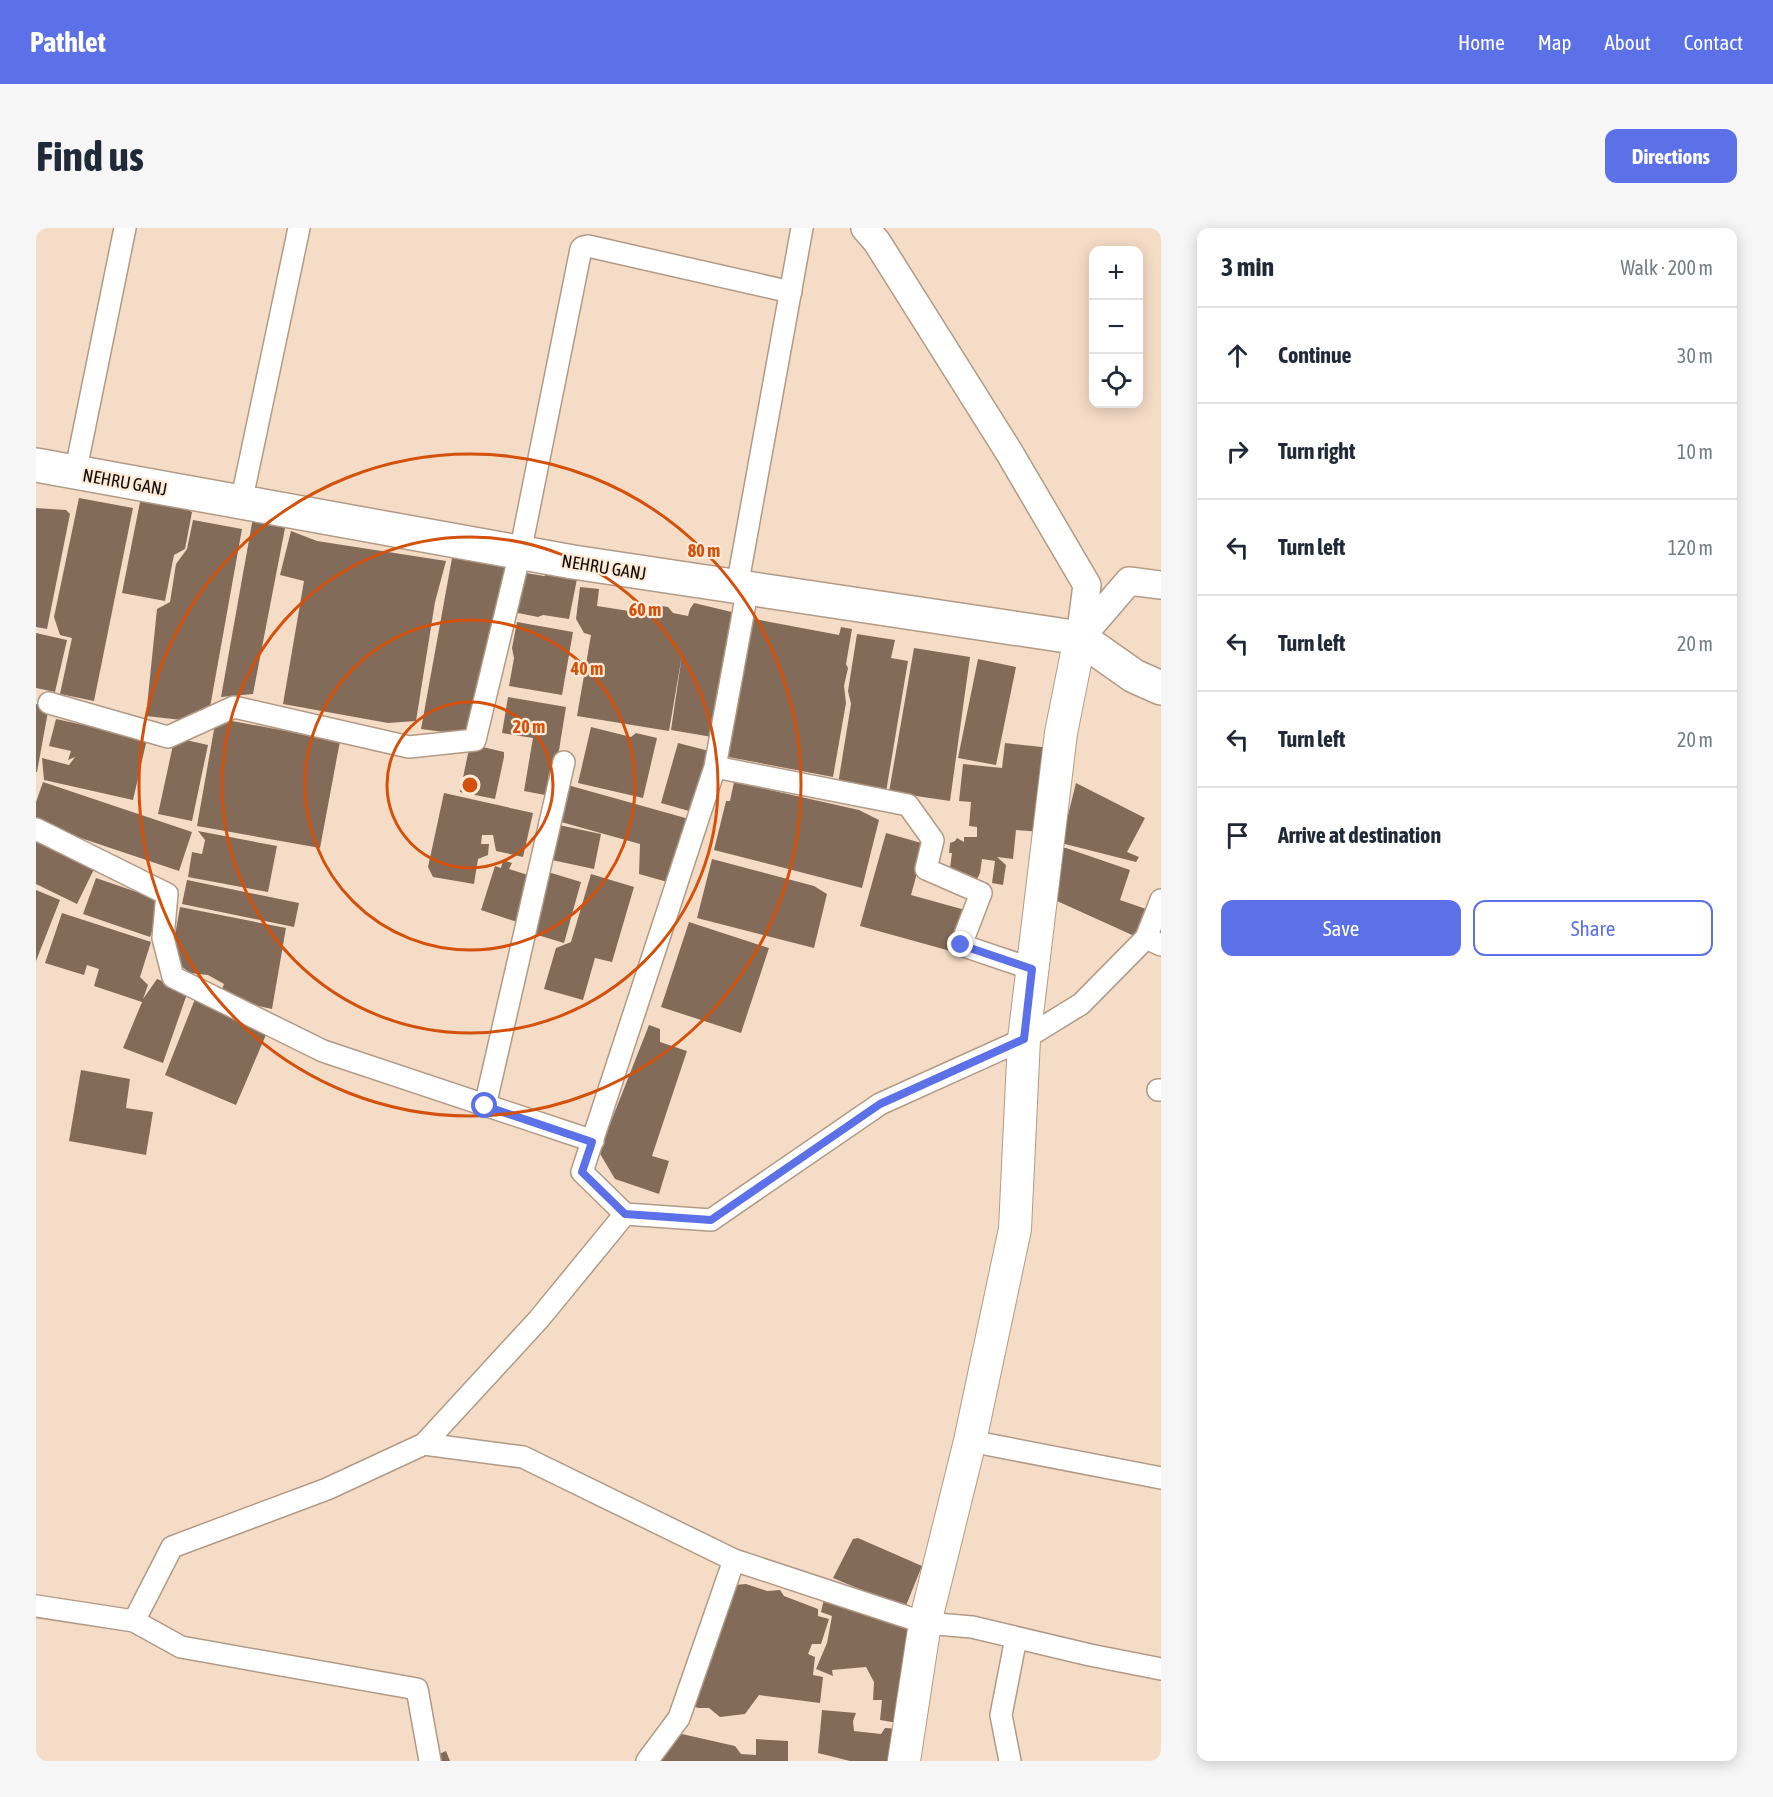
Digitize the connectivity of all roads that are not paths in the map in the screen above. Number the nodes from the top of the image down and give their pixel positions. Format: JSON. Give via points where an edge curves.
{"nodes":[{"id":1,"x":125,"y":228,"type":"edge"},
{"id":2,"x":298,"y":228,"type":"edge"},
{"id":3,"x":802,"y":228,"type":"edge"},
{"id":4,"x":865,"y":228,"type":"edge"},
{"id":5,"x":791,"y":292,"type":"junction"},
{"id":6,"x":36,"y":465,"type":"edge"},
{"id":7,"x":75,"y":474,"type":"junction"},
{"id":8,"x":241,"y":503,"type":"junction"},
{"id":9,"x":520,"y":553,"type":"junction"},
{"id":10,"x":1161,"y":585,"type":"edge"},
{"id":11,"x":742,"y":587,"type":"junction"},
{"id":12,"x":1080,"y":638,"type":"junction"},
{"id":13,"x":1161,"y":688,"type":"edge"},
{"id":14,"x":49,"y":703,"type":"dead end"},
{"id":15,"x":564,"y":762,"type":"dead end"},
{"id":16,"x":715,"y":767,"type":"junction"},
{"id":17,"x":36,"y":829,"type":"edge"},
{"id":18,"x":1161,"y":900,"type":"edge"},
{"id":19,"x":1154,"y":941,"type":"edge"},
{"id":20,"x":1032,"y":969,"type":"junction"},
{"id":21,"x":1024,"y":1039,"type":"junction"},
{"id":22,"x":485,"y":1106,"type":"junction"},
{"id":23,"x":592,"y":1142,"type":"junction"},
{"id":24,"x":625,"y":1214,"type":"junction"},
{"id":25,"x":970,"y":1441,"type":"junction"},
{"id":26,"x":424,"y":1444,"type":"junction"},
{"id":27,"x":1161,"y":1478,"type":"edge"},
{"id":28,"x":734,"y":1560,"type":"junction"},
{"id":29,"x":36,"y":1606,"type":"edge"},
{"id":30,"x":134,"y":1621,"type":"junction"},
{"id":31,"x":925,"y":1623,"type":"junction"},
{"id":32,"x":1016,"y":1638,"type":"junction"},
{"id":33,"x":1161,"y":1669,"type":"edge"},
{"id":34,"x":429,"y":1761,"type":"edge"},
{"id":35,"x":647,"y":1761,"type":"edge"},
{"id":36,"x":904,"y":1761,"type":"edge"},
{"id":37,"x":1010,"y":1761,"type":"edge"}],
"edges":[{"from":1,"to":7,"type":"street"},
{"from":2,"to":8,"type":"street"},
{"from":3,"to":5,"type":"street"},
{"from":4,"to":12,"type":"street","via":[[1009,452],[1087,585]]},
{"from":5,"to":9,"type":"street","via":[[583,247]]},
{"from":5,"to":11,"type":"street"},
{"from":6,"to":7,"type":"main road","name":"NEHRU GANJ"},
{"from":7,"to":8,"type":"main road","name":"NEHRU GANJ"},
{"from":8,"to":9,"type":"main road","name":"NEHRU GANJ"},
{"from":9,"to":11,"type":"main road","name":"NEHRU GANJ"},
{"from":9,"to":14,"type":"street","via":[[475,740],[409,747],[234,707],[168,737]]},
{"from":10,"to":12,"type":"street","via":[[1129,581]]},
{"from":11,"to":12,"type":"main road","name":"NEHRU GANJ"},
{"from":11,"to":16,"type":"street"},
{"from":12,"to":13,"type":"main road","name":"NEHRU GANJ","via":[[1134,676]]},
{"from":12,"to":20,"type":"main road","via":[[1061,733]]},
{"from":15,"to":22,"type":"street"},
{"from":16,"to":20,"type":"street","via":[[908,806],[933,840],[926,869],[981,892],[961,945]]},
{"from":16,"to":23,"type":"street"},
{"from":17,"to":22,"type":"street","via":[[167,894],[163,938],[172,978],[323,1052]]},
{"from":18,"to":19,"type":"street"},
{"from":19,"to":21,"type":"street","via":[[1081,1004]]},
{"from":20,"to":21,"type":"main road"},
{"from":21,"to":24,"type":"street","via":[[880,1104],[711,1220]]},
{"from":21,"to":25,"type":"main road","via":[[1015,1229]]},
{"from":22,"to":23,"type":"street"},
{"from":23,"to":24,"type":"street","via":[[582,1172]]},
{"from":24,"to":26,"type":"street","via":[[539,1319]]},
{"from":25,"to":27,"type":"street"},
{"from":25,"to":31,"type":"main road"},
{"from":26,"to":28,"type":"street","via":[[523,1457]]},
{"from":26,"to":30,"type":"street","via":[[327,1489],[172,1546]]},
{"from":28,"to":31,"type":"street"},
{"from":28,"to":35,"type":"street","via":[[679,1718]]},
{"from":29,"to":30,"type":"street"},
{"from":30,"to":34,"type":"street","via":[[181,1647],[417,1689]]},
{"from":31,"to":32,"type":"street","via":[[972,1627]]},
{"from":31,"to":36,"type":"main road"},
{"from":32,"to":33,"type":"street"},
{"from":32,"to":37,"type":"street","via":[[1001,1715]]}]}
